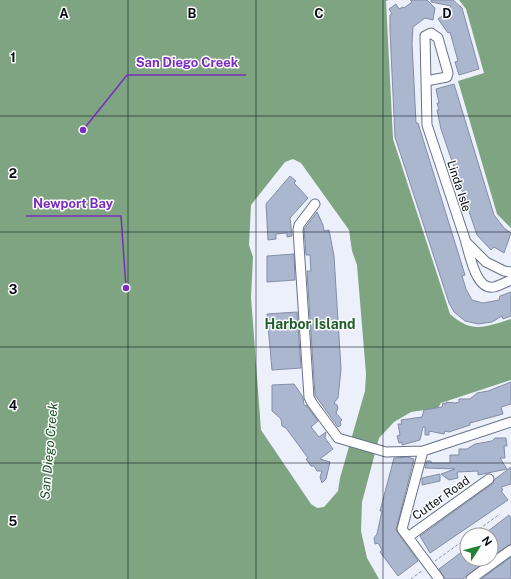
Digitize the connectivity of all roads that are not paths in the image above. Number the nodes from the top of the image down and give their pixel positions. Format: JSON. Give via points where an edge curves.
{"nodes":[{"id":1,"x":426,"y":82,"type":"junction"},
{"id":2,"x":315,"y":204,"type":"dead end"},
{"id":3,"x":466,"y":242,"type":"junction"},
{"id":4,"x":511,"y":272,"type":"edge"},
{"id":5,"x":511,"y":280,"type":"edge"},
{"id":6,"x":511,"y":422,"type":"edge"},
{"id":7,"x":423,"y":451,"type":"junction"},
{"id":8,"x":488,"y":479,"type":"dead end"},
{"id":9,"x":408,"y":536,"type":"junction"},
{"id":10,"x":511,"y":550,"type":"edge"},
{"id":11,"x":439,"y":579,"type":"edge"},
{"id":12,"x":471,"y":579,"type":"edge"}],
"edges":[{"from":1,"to":1,"type":"street","name":"Linda Isle","via":[[447,77],[448,73],[438,38],[431,33],[425,36]]},
{"from":1,"to":3,"type":"street","name":"Linda Isle","via":[[427,125]]},
{"from":2,"to":7,"type":"street","via":[[298,230],[309,397],[334,434],[344,441],[386,452]]},
{"from":3,"to":4,"type":"street","name":"Linda Isle","via":[[486,262]]},
{"from":3,"to":5,"type":"street","via":[[480,282],[486,287],[494,287]]},
{"from":6,"to":7,"type":"street"},
{"from":7,"to":9,"type":"street","via":[[402,529]]},
{"from":8,"to":9,"type":"street","name":"Cutter Road"},
{"from":9,"to":11,"type":"street"},
{"from":10,"to":12,"type":"street"}]}
